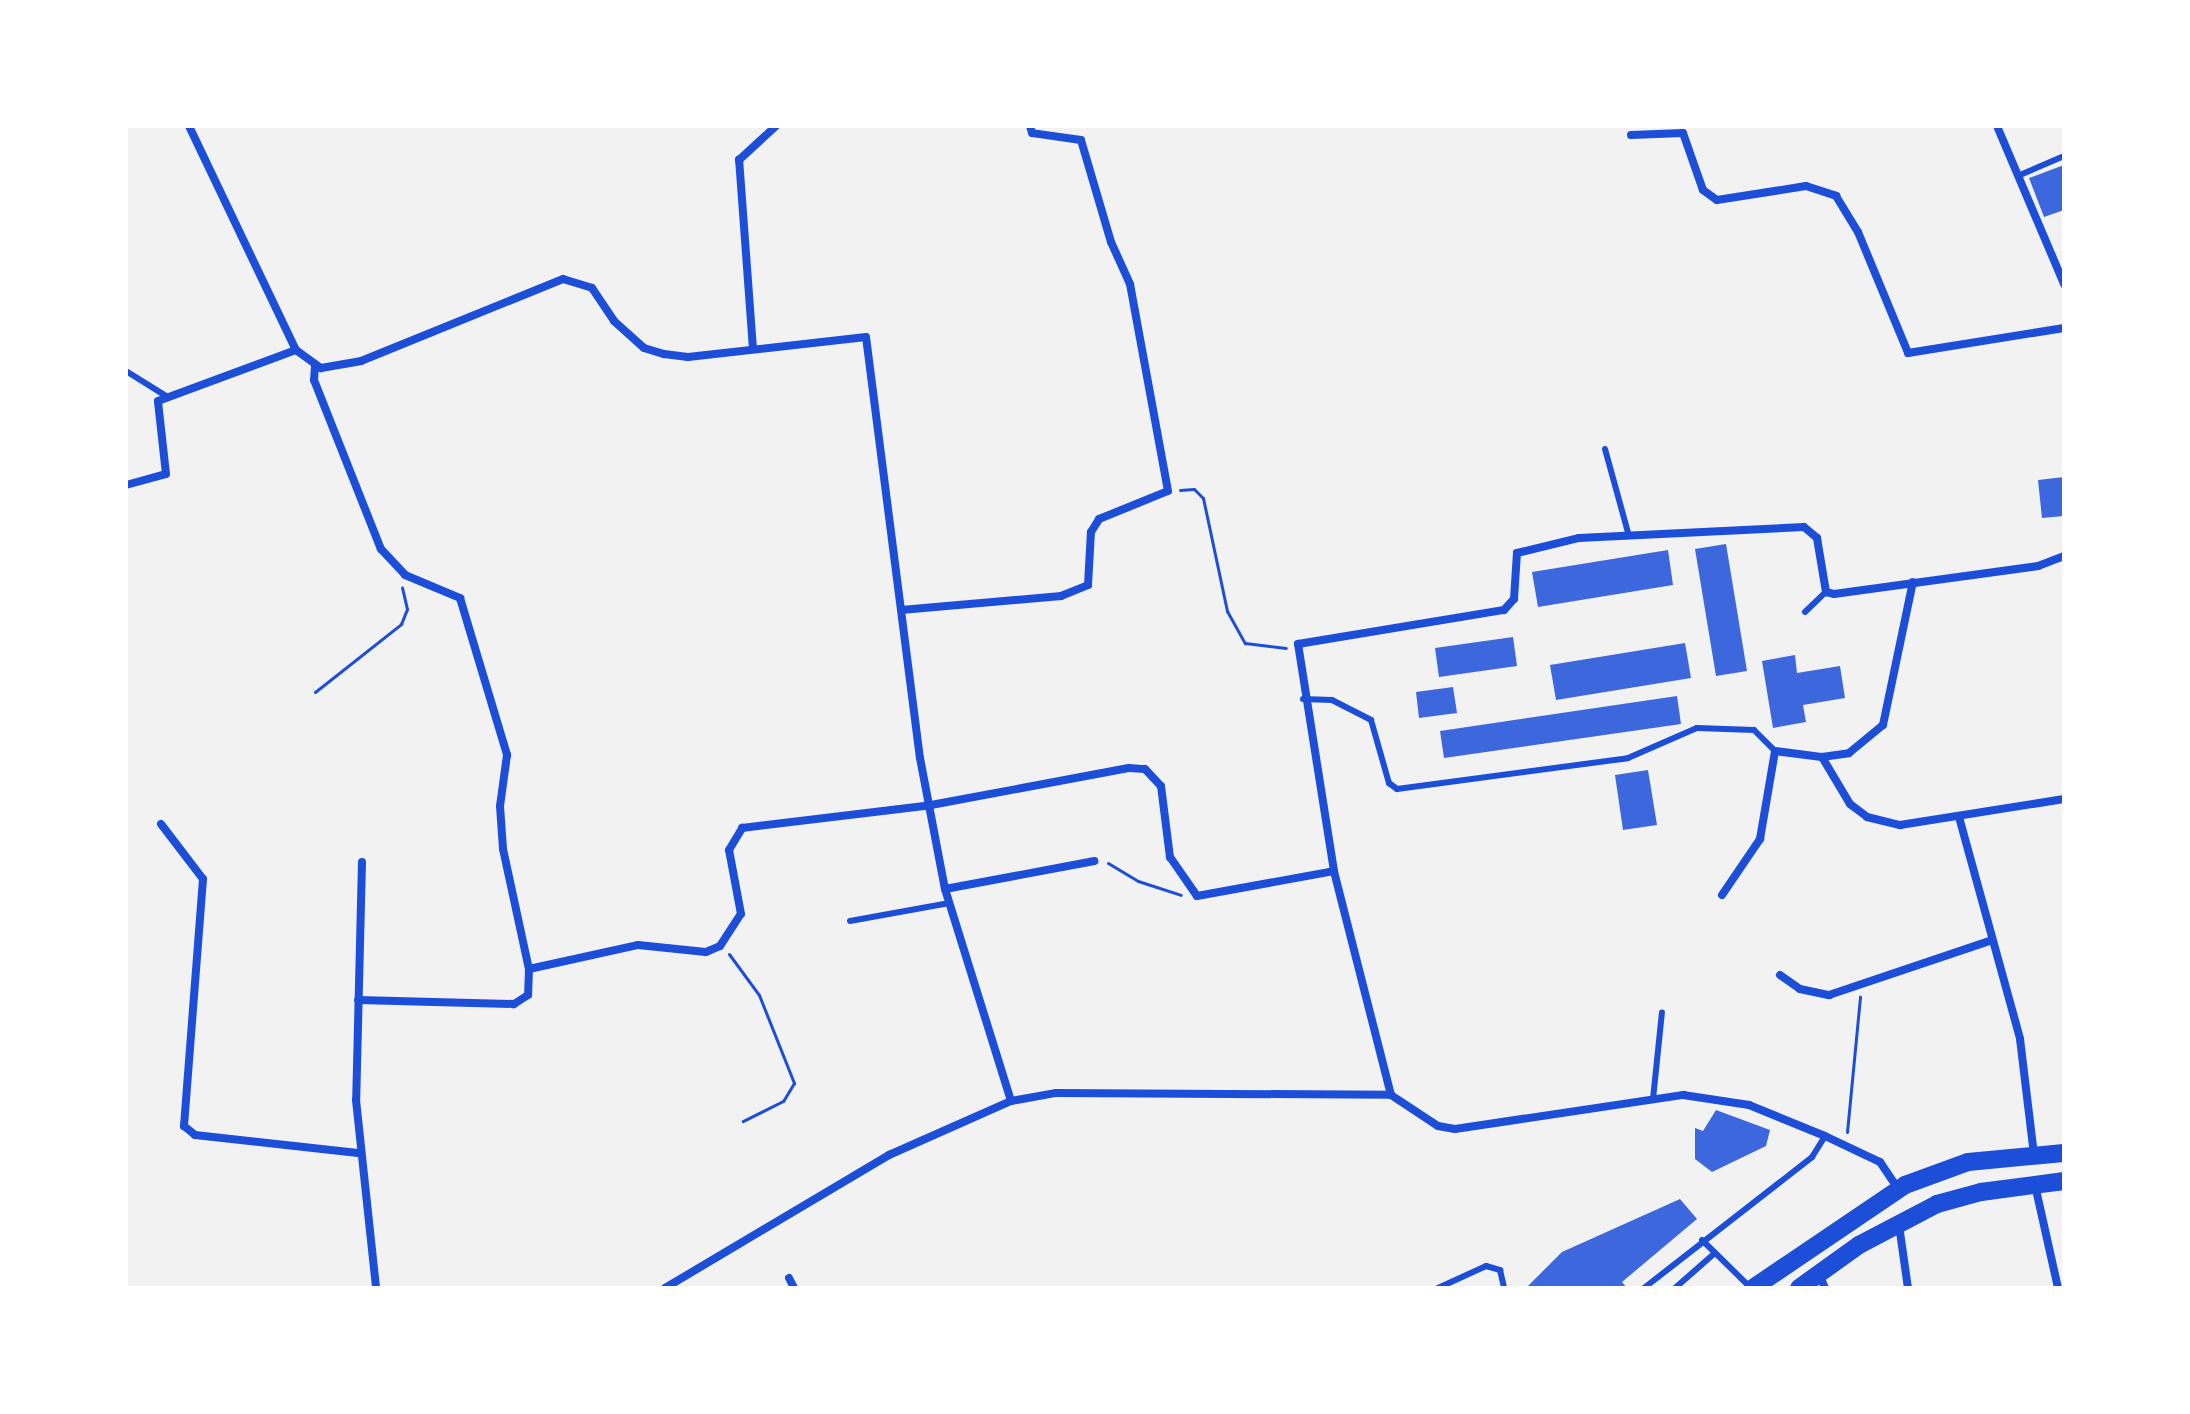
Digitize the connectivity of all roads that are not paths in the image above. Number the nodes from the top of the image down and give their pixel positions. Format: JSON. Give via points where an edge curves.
{"nodes":[{"id":1,"x":189,"y":126,"type":"edge"},
{"id":2,"x":776,"y":126,"type":"edge"},
{"id":3,"x":1030,"y":126,"type":"edge"},
{"id":4,"x":1997,"y":126,"type":"edge"},
{"id":5,"x":1631,"y":135,"type":"dead end"},
{"id":6,"x":2064,"y":156,"type":"edge"},
{"id":7,"x":2020,"y":175,"type":"junction"},
{"id":8,"x":2064,"y":284,"type":"edge"},
{"id":9,"x":2064,"y":328,"type":"edge"},
{"id":10,"x":753,"y":349,"type":"junction"},
{"id":11,"x":296,"y":350,"type":"junction"},
{"id":12,"x":315,"y":366,"type":"junction"},
{"id":13,"x":126,"y":371,"type":"edge"},
{"id":14,"x":166,"y":396,"type":"junction"},
{"id":15,"x":1605,"y":449,"type":"dead end"},
{"id":16,"x":126,"y":485,"type":"edge"},
{"id":17,"x":1629,"y":536,"type":"junction"},
{"id":18,"x":2064,"y":556,"type":"edge"},
{"id":19,"x":1913,"y":582,"type":"junction"},
{"id":20,"x":1826,"y":592,"type":"junction"},
{"id":21,"x":901,"y":610,"type":"junction"},
{"id":22,"x":1805,"y":612,"type":"dead end"},
{"id":23,"x":1303,"y":699,"type":"junction"},
{"id":24,"x":1775,"y":751,"type":"junction"},
{"id":25,"x":1822,"y":757,"type":"junction"},
{"id":26,"x":2064,"y":799,"type":"edge"},
{"id":27,"x":931,"y":805,"type":"junction"},
{"id":28,"x":1959,"y":817,"type":"junction"},
{"id":29,"x":161,"y":824,"type":"dead end"},
{"id":30,"x":1094,"y":861,"type":"road end"},
{"id":31,"x":362,"y":862,"type":"dead end"},
{"id":32,"x":1334,"y":871,"type":"junction"},
{"id":33,"x":945,"y":889,"type":"junction"},
{"id":34,"x":1722,"y":895,"type":"dead end"},
{"id":35,"x":949,"y":903,"type":"junction"},
{"id":36,"x":850,"y":921,"type":"dead end"},
{"id":37,"x":1992,"y":940,"type":"junction"},
{"id":38,"x":529,"y":969,"type":"junction"},
{"id":39,"x":1780,"y":975,"type":"dead end"},
{"id":40,"x":358,"y":1000,"type":"junction"},
{"id":41,"x":1662,"y":1012,"type":"dead end"},
{"id":42,"x":1391,"y":1095,"type":"junction"},
{"id":43,"x":1653,"y":1099,"type":"junction"},
{"id":44,"x":1011,"y":1101,"type":"junction"},
{"id":45,"x":1825,"y":1136,"type":"junction"},
{"id":46,"x":358,"y":1153,"type":"junction"},
{"id":47,"x":2064,"y":1153,"type":"edge"},
{"id":48,"x":2034,"y":1155,"type":"junction"},
{"id":49,"x":2064,"y":1181,"type":"edge"},
{"id":50,"x":2035,"y":1185,"type":"junction"},
{"id":51,"x":1898,"y":1189,"type":"junction"},
{"id":52,"x":1899,"y":1221,"type":"junction"},
{"id":53,"x":1702,"y":1240,"type":"junction"},
{"id":54,"x":1715,"y":1253,"type":"junction"},
{"id":55,"x":789,"y":1278,"type":"dead end"},
{"id":56,"x":1822,"y":1281,"type":"edge"},
{"id":57,"x":376,"y":1288,"type":"edge"},
{"id":58,"x":665,"y":1288,"type":"edge"},
{"id":59,"x":794,"y":1288,"type":"edge"},
{"id":60,"x":1438,"y":1288,"type":"edge"},
{"id":61,"x":1504,"y":1288,"type":"edge"},
{"id":62,"x":1644,"y":1288,"type":"edge"},
{"id":63,"x":1675,"y":1288,"type":"edge"},
{"id":64,"x":1752,"y":1288,"type":"edge"},
{"id":65,"x":1799,"y":1288,"type":"edge"},
{"id":66,"x":1908,"y":1288,"type":"edge"},
{"id":67,"x":2058,"y":1288,"type":"edge"}],
"edges":[{"from":1,"to":11,"type":"street"},
{"from":2,"to":10,"type":"street","via":[[739,160]]},
{"from":3,"to":21,"type":"street","via":[[1032,133],[1081,140],[1111,242],[1130,284],[1168,491],[1099,519],[1091,532],[1088,585],[1061,596]]},
{"from":4,"to":7,"type":"street"},
{"from":5,"to":9,"type":"street","via":[[1683,133],[1703,190],[1717,200],[1806,186],[1836,196],[1858,232],[1908,353]]},
{"from":6,"to":7,"type":"lane"},
{"from":7,"to":8,"type":"street"},
{"from":10,"to":12,"type":"street","via":[[688,357],[644,348],[614,321],[592,288],[563,279],[361,361]]},
{"from":10,"to":21,"type":"street","via":[[866,337]]},
{"from":11,"to":12,"type":"street"},
{"from":11,"to":14,"type":"street"},
{"from":12,"to":38,"type":"street","via":[[314,380],[381,549],[395,568],[460,598],[507,755],[500,806],[503,849]]},
{"from":13,"to":14,"type":"lane"},
{"from":14,"to":16,"type":"street","via":[[156,411],[166,474]]},
{"from":15,"to":17,"type":"lane"},
{"from":17,"to":20,"type":"street","via":[[1804,527],[1817,538]]},
{"from":17,"to":23,"type":"street","via":[[1579,538],[1517,553],[1514,599],[1504,610],[1302,641],[1295,649]]},
{"from":18,"to":19,"type":"street","via":[[2038,566]]},
{"from":19,"to":20,"type":"street"},
{"from":19,"to":25,"type":"street","via":[[1883,725],[1849,753]]},
{"from":20,"to":22,"type":"lane"},
{"from":21,"to":27,"type":"street"},
{"from":23,"to":24,"type":"lane","via":[[1332,700],[1371,720],[1389,783],[1397,789],[1628,758],[1697,728],[1754,730]]},
{"from":23,"to":32,"type":"street"},
{"from":24,"to":25,"type":"street"},
{"from":24,"to":34,"type":"street","via":[[1760,839]]},
{"from":25,"to":28,"type":"street","via":[[1850,804],[1867,817],[1900,825]]},
{"from":26,"to":28,"type":"street"},
{"from":27,"to":32,"type":"street","via":[[1084,774],[1145,769],[1161,786],[1170,857],[1197,896]]},
{"from":27,"to":33,"type":"street"},
{"from":27,"to":38,"type":"street","via":[[742,828],[729,850],[741,914],[720,946],[706,952],[638,945]]},
{"from":28,"to":37,"type":"street"},
{"from":29,"to":46,"type":"street","via":[[203,879],[184,1126],[195,1135]]},
{"from":30,"to":33,"type":"street"},
{"from":31,"to":40,"type":"street"},
{"from":32,"to":42,"type":"street"},
{"from":33,"to":35,"type":"street"},
{"from":35,"to":36,"type":"lane"},
{"from":35,"to":44,"type":"street"},
{"from":37,"to":39,"type":"street","via":[[1858,985],[1813,994]]},
{"from":37,"to":48,"type":"street","via":[[2020,1039]]},
{"from":38,"to":40,"type":"street","via":[[528,995],[514,1004]]},
{"from":40,"to":46,"type":"street"},
{"from":41,"to":43,"type":"lane"},
{"from":42,"to":43,"type":"street","via":[[1438,1126],[1455,1129]]},
{"from":42,"to":44,"type":"street","via":[[1127,1089]]},
{"from":43,"to":45,"type":"street","via":[[1683,1095],[1737,1102]]},
{"from":44,"to":58,"type":"street","via":[[889,1155]]},
{"from":45,"to":51,"type":"street","via":[[1880,1162]]},
{"from":45,"to":53,"type":"lane","via":[[1812,1157]]},
{"from":46,"to":57,"type":"street"},
{"from":47,"to":48,"type":"main road"},
{"from":48,"to":51,"type":"main road","via":[[1968,1162]]},
{"from":49,"to":50,"type":"main road"},
{"from":50,"to":52,"type":"main road","via":[[1959,1196]]},
{"from":50,"to":67,"type":"street"},
{"from":51,"to":64,"type":"main road"},
{"from":52,"to":56,"type":"main road"},
{"from":52,"to":66,"type":"street"},
{"from":53,"to":54,"type":"lane"},
{"from":53,"to":62,"type":"lane"},
{"from":54,"to":63,"type":"lane"},
{"from":54,"to":64,"type":"lane"},
{"from":55,"to":59,"type":"street"},
{"from":56,"to":65,"type":"main road"},
{"from":60,"to":61,"type":"lane","via":[[1486,1266],[1500,1270]]}]}
